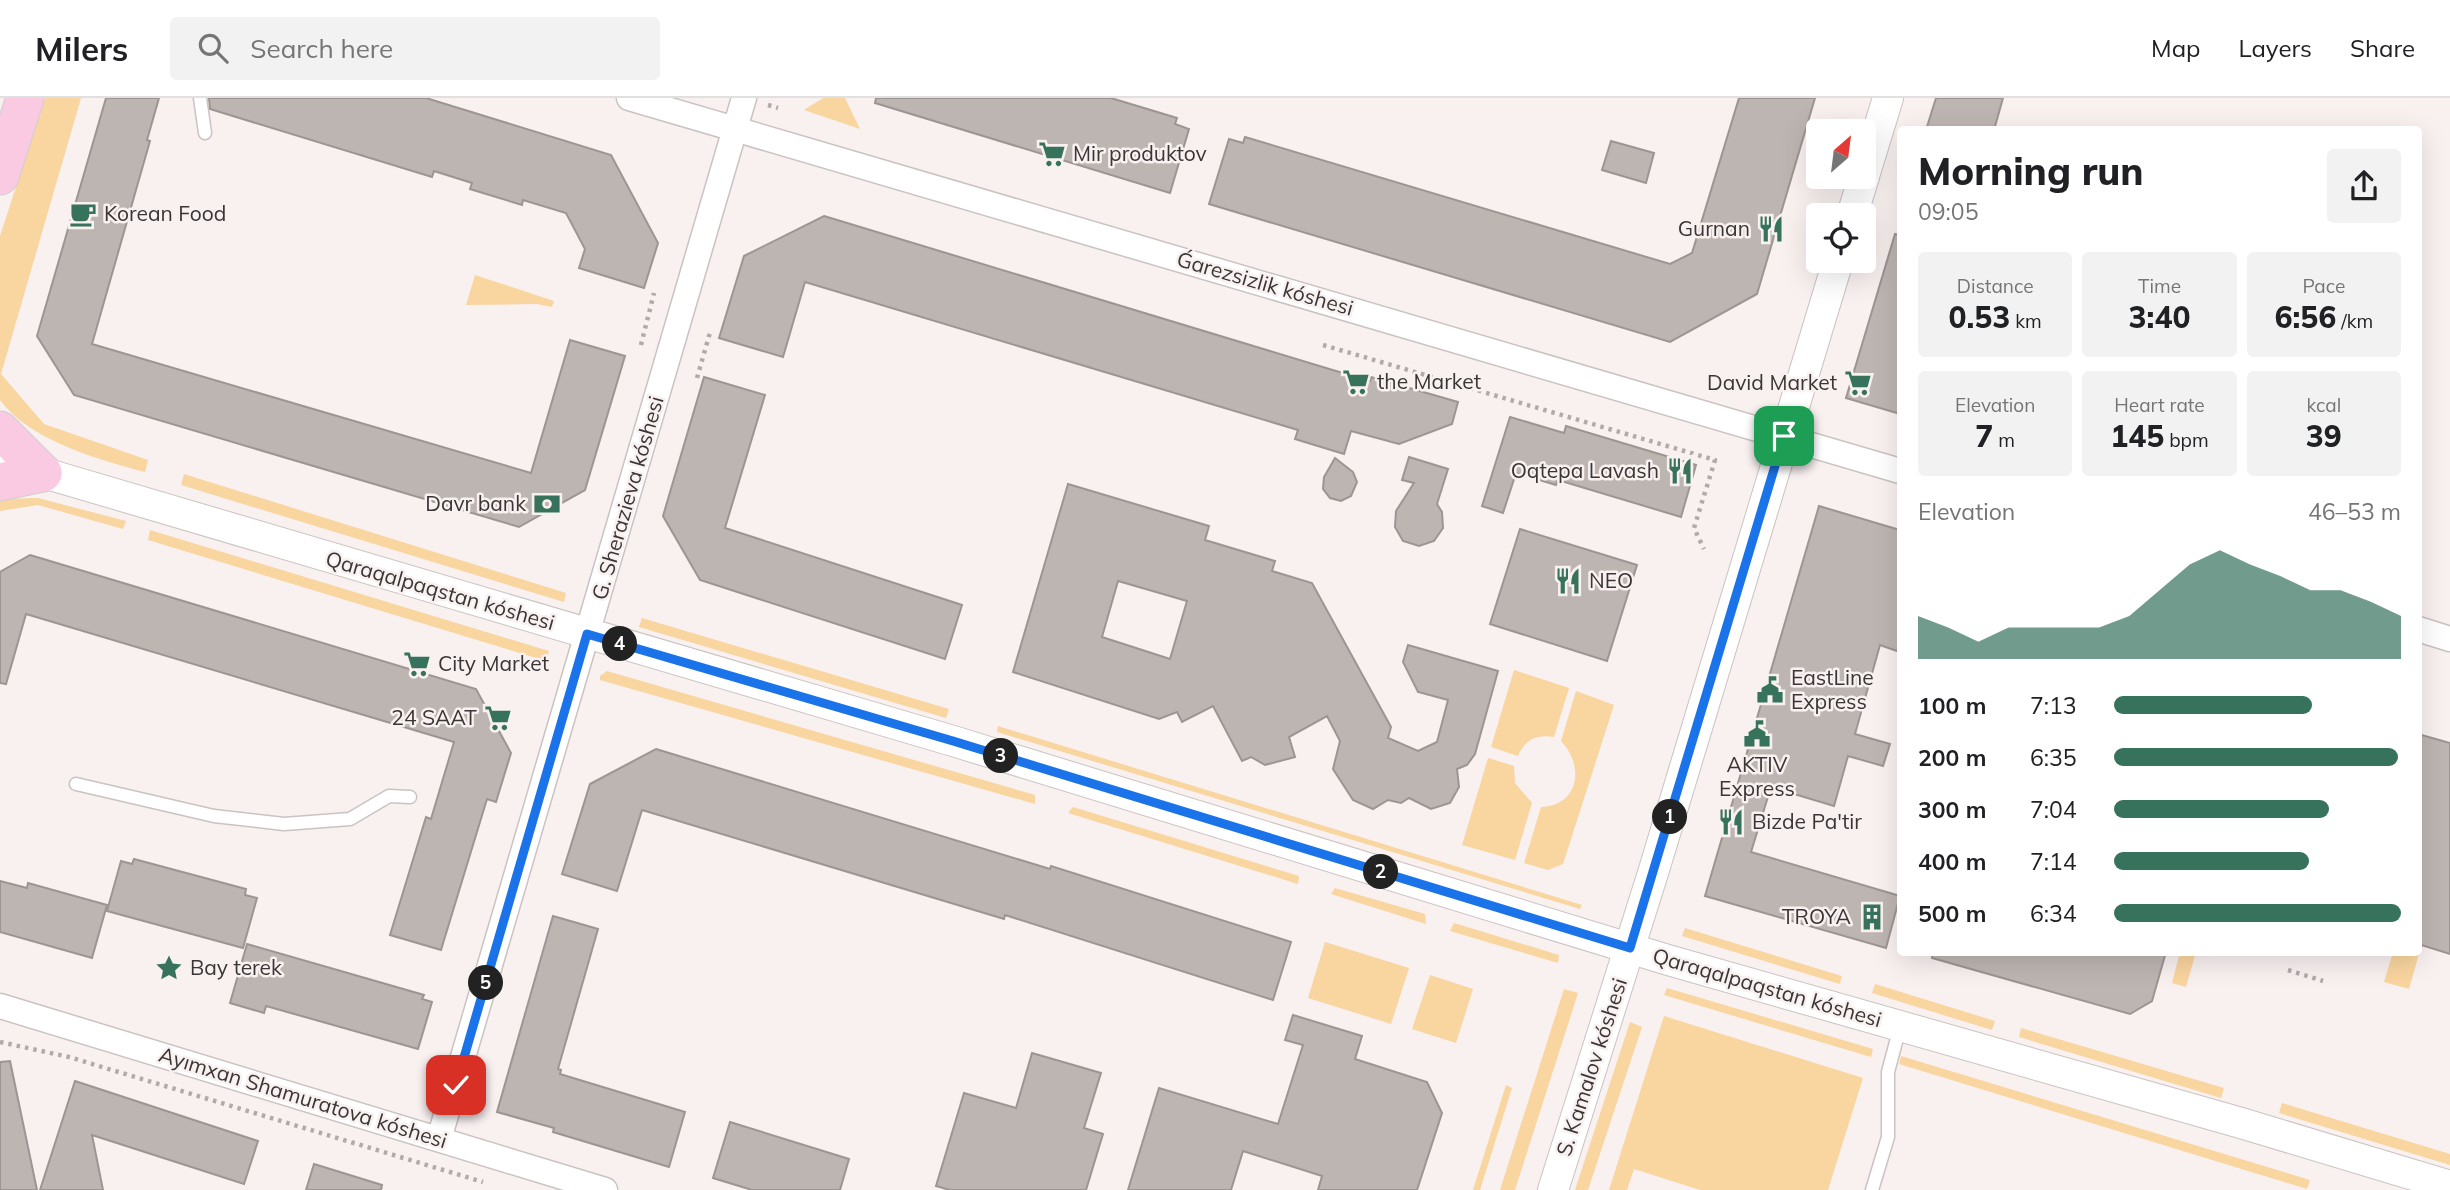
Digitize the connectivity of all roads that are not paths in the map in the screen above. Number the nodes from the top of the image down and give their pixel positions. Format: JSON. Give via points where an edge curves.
{"nodes":[{"id":1,"x":25,"y":98,"type":"edge"},
{"id":2,"x":200,"y":98,"type":"edge"},
{"id":3,"x":629,"y":98,"type":"edge"},
{"id":4,"x":744,"y":98,"type":"edge"},
{"id":5,"x":1888,"y":98,"type":"edge"},
{"id":6,"x":735,"y":130,"type":"junction"},
{"id":7,"x":205,"y":133,"type":"dead end"},
{"id":8,"x":1876,"y":137,"type":"edge"},
{"id":9,"x":0,"y":176,"type":"edge"},
{"id":10,"x":1834,"y":273,"type":"edge"},
{"id":11,"x":0,"y":430,"type":"edge"},
{"id":12,"x":1784,"y":436,"type":"junction"},
{"id":13,"x":0,"y":460,"type":"edge"},
{"id":14,"x":1897,"y":470,"type":"edge"},
{"id":15,"x":43,"y":473,"type":"junction"},
{"id":16,"x":0,"y":482,"type":"edge"},
{"id":17,"x":2422,"y":630,"type":"edge"},
{"id":18,"x":587,"y":634,"type":"junction"},
{"id":19,"x":2450,"y":639,"type":"edge"},
{"id":20,"x":76,"y":784,"type":"dead end"},
{"id":21,"x":410,"y":797,"type":"dead end"},
{"id":22,"x":1630,"y":948,"type":"junction"},
{"id":23,"x":0,"y":1006,"type":"edge"},
{"id":24,"x":1900,"y":1026,"type":"junction"},
{"id":25,"x":439,"y":1139,"type":"junction"},
{"id":26,"x":2450,"y":1186,"type":"edge"},
{"id":27,"x":605,"y":1190,"type":"edge"},
{"id":28,"x":1553,"y":1190,"type":"edge"},
{"id":29,"x":1872,"y":1190,"type":"edge"}],
"edges":[{"from":1,"to":9,"type":"main road"},
{"from":2,"to":7,"type":"lane"},
{"from":3,"to":6,"type":"street","name":"Ǵarezsizlik kóshesi"},
{"from":4,"to":6,"type":"street","name":"G. Sherazieva kóshesi"},
{"from":5,"to":8,"type":"street"},
{"from":6,"to":12,"type":"street","name":"Ǵarezsizlik kóshesi"},
{"from":6,"to":18,"type":"street","name":"G. Sherazieva kóshesi"},
{"from":10,"to":12,"type":"street","name":"S. Kamalov kóshesi"},
{"from":11,"to":15,"type":"main road"},
{"from":12,"to":14,"type":"street","name":"Ǵarezsizlik kóshesi"},
{"from":12,"to":22,"type":"street","name":"S. Kamalov kóshesi"},
{"from":13,"to":15,"type":"street","name":"Qaraqalpaqstan kóshesi"},
{"from":15,"to":16,"type":"main road"},
{"from":15,"to":18,"type":"street","name":"Qaraqalpaqstan kóshesi"},
{"from":17,"to":19,"type":"street"},
{"from":18,"to":22,"type":"street","name":"Qaraqalpaqstan kóshesi"},
{"from":18,"to":25,"type":"street","name":"G. Sherazieva kóshesi"},
{"from":20,"to":21,"type":"lane","via":[[214,816],[284,824],[350,819],[389,796]]},
{"from":22,"to":24,"type":"street","name":"Qaraqalpaqstan kóshesi"},
{"from":22,"to":28,"type":"street","name":"S. Kamalov kóshesi"},
{"from":23,"to":25,"type":"street","name":"Ayımxan Shamuratova kóshesi"},
{"from":24,"to":26,"type":"street","name":"Qaraqalpaqstan kóshesi"},
{"from":24,"to":29,"type":"lane","via":[[1888,1072],[1888,1137]]},
{"from":25,"to":27,"type":"street","name":"Ayımxan Shamuratova kóshesi"}]}
